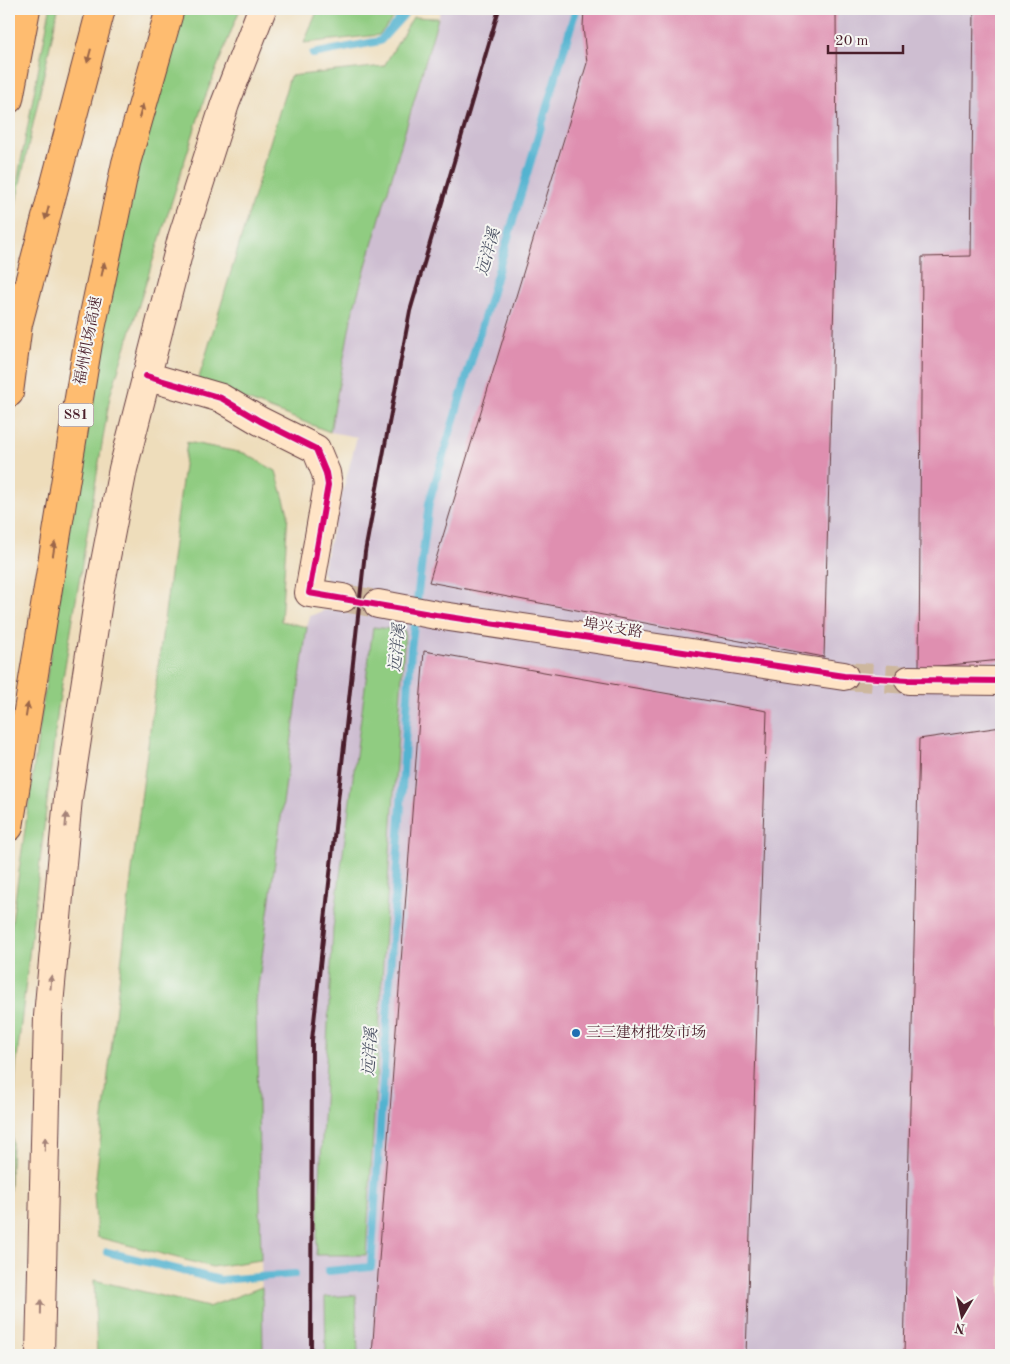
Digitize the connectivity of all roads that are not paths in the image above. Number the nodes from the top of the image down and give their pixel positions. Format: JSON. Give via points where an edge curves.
{"nodes":[{"id":1,"x":26,"y":9,"type":"edge"},
{"id":2,"x":101,"y":9,"type":"edge"},
{"id":3,"x":170,"y":9,"type":"edge"},
{"id":4,"x":262,"y":9,"type":"edge"},
{"id":5,"x":9,"y":99,"type":"edge"},
{"id":6,"x":146,"y":376,"type":"junction"},
{"id":7,"x":9,"y":393,"type":"edge"},
{"id":8,"x":343,"y":598,"type":"tunnel mouth"},
{"id":9,"x":378,"y":604,"type":"tunnel mouth"},
{"id":10,"x":844,"y":676,"type":"tunnel mouth"},
{"id":11,"x":909,"y":680,"type":"tunnel mouth"},
{"id":12,"x":1001,"y":681,"type":"edge"},
{"id":13,"x":9,"y":827,"type":"edge"},
{"id":14,"x":40,"y":1355,"type":"edge"}],
"edges":[{"from":1,"to":5,"type":"highway"},
{"from":2,"to":7,"type":"highway","one_way":true,"via":[[18,324]]},
{"from":13,"to":3,"type":"highway","name":"福州机场高速","number":"S81","one_way":true,"via":[[88,343],[126,163]]},
{"from":4,"to":6,"type":"main road","via":[[225,104],[182,238]]},
{"from":6,"to":8,"type":"main road","via":[[222,398],[316,449],[328,485],[309,593]]},
{"from":14,"to":6,"type":"main road","one_way":true,"via":[[48,1016],[68,798],[100,588],[122,469]]},
{"from":9,"to":10,"type":"main road","name":"埠兴支路"},
{"from":11,"to":12,"type":"main road"}]}
